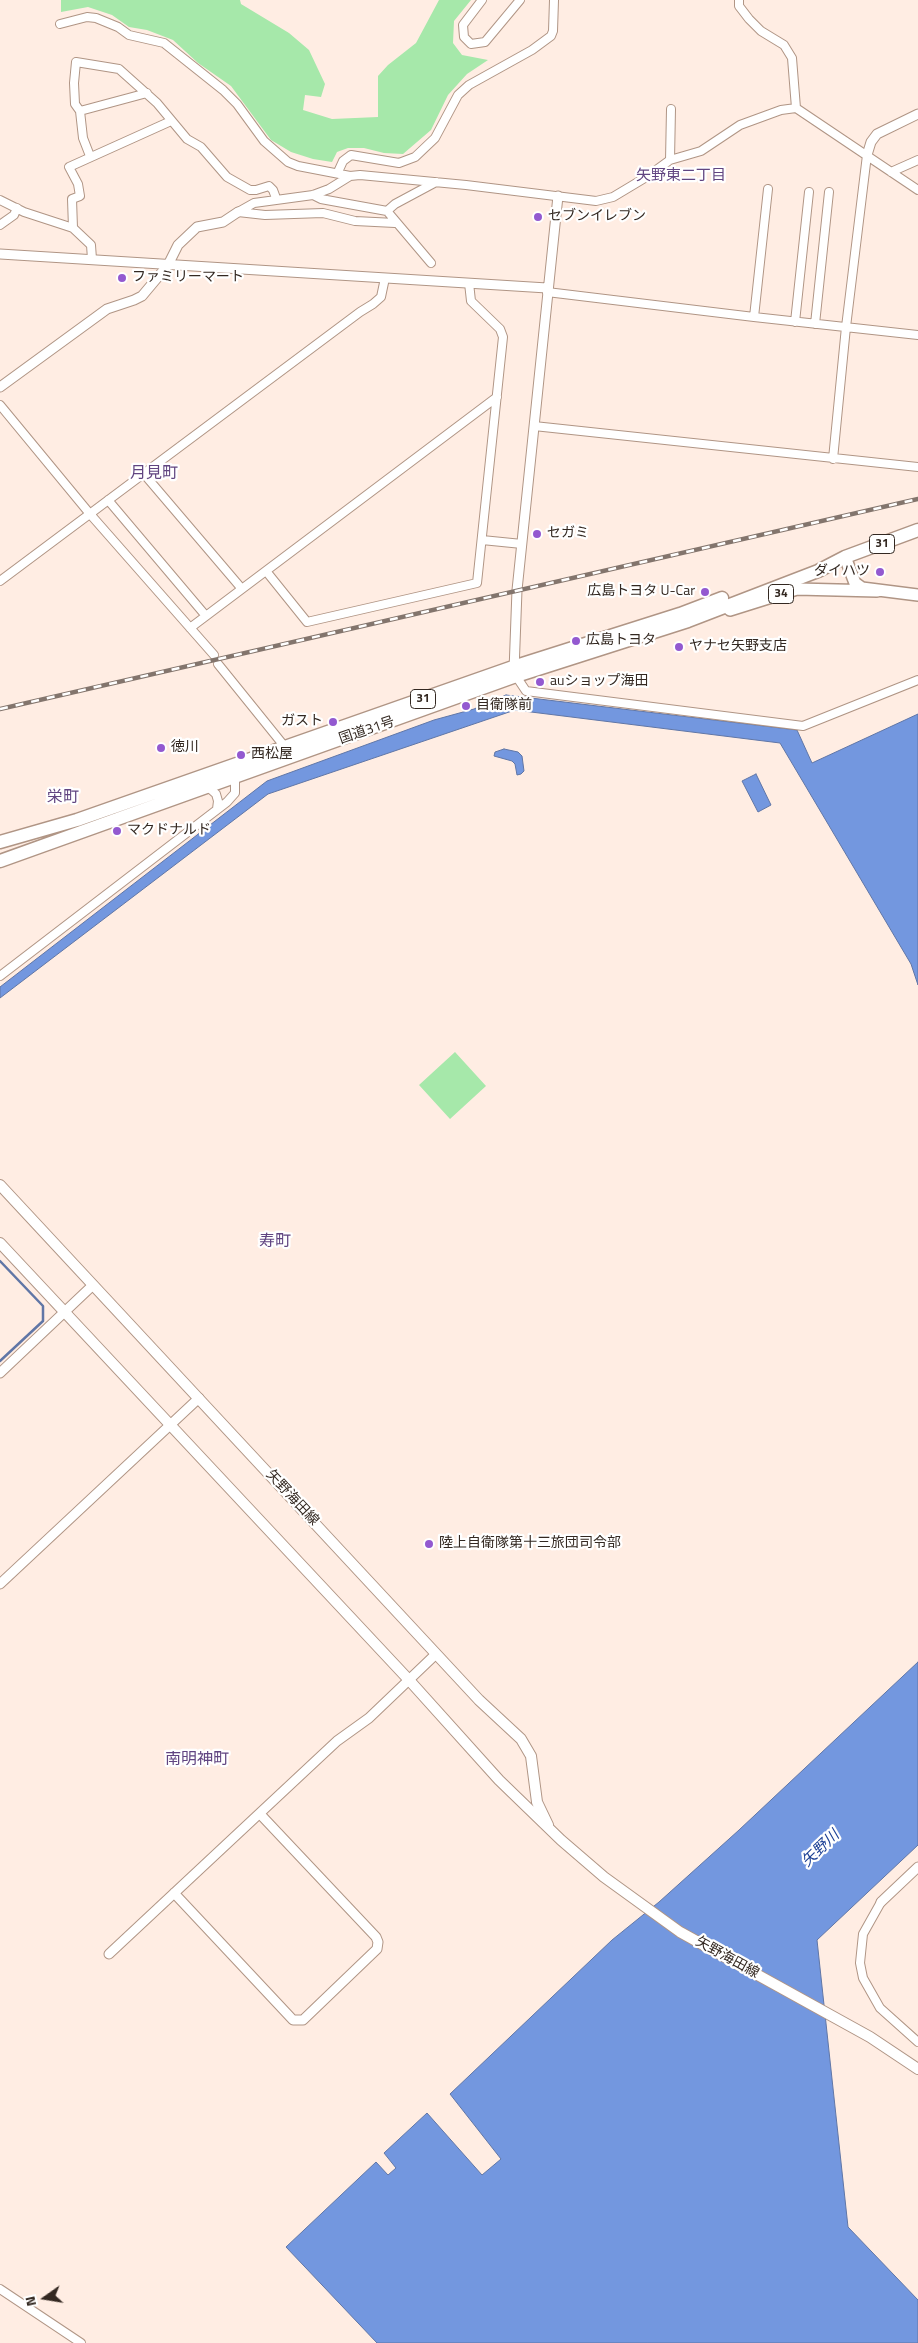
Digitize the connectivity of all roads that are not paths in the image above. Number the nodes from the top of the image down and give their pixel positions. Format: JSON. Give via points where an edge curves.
{"nodes":[{"id":1,"x":482,"y":0,"type":"edge"},
{"id":2,"x":520,"y":0,"type":"edge"},
{"id":3,"x":554,"y":0,"type":"edge"},
{"id":4,"x":739,"y":0,"type":"edge"},
{"id":5,"x":60,"y":24,"type":"dead end"},
{"id":6,"x":147,"y":93,"type":"junction"},
{"id":7,"x":796,"y":108,"type":"junction"},
{"id":8,"x":671,"y":109,"type":"dead end"},
{"id":9,"x":80,"y":111,"type":"junction"},
{"id":10,"x":918,"y":114,"type":"edge"},
{"id":11,"x":171,"y":121,"type":"junction"},
{"id":12,"x":868,"y":155,"type":"junction"},
{"id":13,"x":90,"y":156,"type":"junction"},
{"id":14,"x":670,"y":160,"type":"junction"},
{"id":15,"x":918,"y":160,"type":"edge"},
{"id":16,"x":338,"y":172,"type":"junction"},
{"id":17,"x":892,"y":172,"type":"junction"},
{"id":18,"x":350,"y":176,"type":"junction"},
{"id":19,"x":918,"y":180,"type":"edge"},
{"id":20,"x":436,"y":182,"type":"junction"},
{"id":21,"x":909,"y":184,"type":"junction"},
{"id":22,"x":768,"y":189,"type":"dead end"},
{"id":23,"x":918,"y":190,"type":"edge"},
{"id":24,"x":809,"y":192,"type":"dead end"},
{"id":25,"x":829,"y":192,"type":"dead end"},
{"id":26,"x":313,"y":195,"type":"junction"},
{"id":27,"x":558,"y":196,"type":"junction"},
{"id":28,"x":276,"y":198,"type":"junction"},
{"id":29,"x":0,"y":200,"type":"edge"},
{"id":30,"x":17,"y":208,"type":"junction"},
{"id":31,"x":388,"y":211,"type":"junction"},
{"id":32,"x":238,"y":212,"type":"junction"},
{"id":33,"x":395,"y":223,"type":"junction"},
{"id":34,"x":0,"y":224,"type":"edge"},
{"id":35,"x":73,"y":228,"type":"junction"},
{"id":36,"x":0,"y":254,"type":"edge"},
{"id":37,"x":92,"y":259,"type":"junction"},
{"id":38,"x":431,"y":263,"type":"dead end"},
{"id":39,"x":168,"y":265,"type":"junction"},
{"id":40,"x":385,"y":278,"type":"junction"},
{"id":41,"x":469,"y":283,"type":"junction"},
{"id":42,"x":547,"y":290,"type":"junction"},
{"id":43,"x":754,"y":317,"type":"junction"},
{"id":44,"x":795,"y":322,"type":"junction"},
{"id":45,"x":814,"y":324,"type":"junction"},
{"id":46,"x":846,"y":328,"type":"junction"},
{"id":47,"x":918,"y":334,"type":"edge"},
{"id":48,"x":0,"y":387,"type":"edge"},
{"id":49,"x":497,"y":397,"type":"junction"},
{"id":50,"x":0,"y":405,"type":"edge"},
{"id":51,"x":534,"y":426,"type":"junction"},
{"id":52,"x":833,"y":459,"type":"junction"},
{"id":53,"x":918,"y":467,"type":"edge"},
{"id":54,"x":144,"y":474,"type":"junction"},
{"id":55,"x":108,"y":500,"type":"junction"},
{"id":56,"x":90,"y":514,"type":"junction"},
{"id":57,"x":918,"y":530,"type":"edge"},
{"id":58,"x":482,"y":540,"type":"junction"},
{"id":59,"x":522,"y":544,"type":"junction"},
{"id":60,"x":845,"y":557,"type":"junction"},
{"id":61,"x":266,"y":570,"type":"junction"},
{"id":62,"x":0,"y":581,"type":"edge"},
{"id":63,"x":242,"y":589,"type":"junction"},
{"id":64,"x":878,"y":591,"type":"junction"},
{"id":65,"x":918,"y":595,"type":"edge"},
{"id":66,"x":206,"y":616,"type":"junction"},
{"id":67,"x":688,"y":621,"type":"junction"},
{"id":68,"x":190,"y":628,"type":"junction"},
{"id":69,"x":214,"y":655,"type":"dead end"},
{"id":70,"x":218,"y":664,"type":"dead end"},
{"id":71,"x":514,"y":671,"type":"junction"},
{"id":72,"x":918,"y":680,"type":"edge"},
{"id":73,"x":285,"y":748,"type":"junction"},
{"id":74,"x":234,"y":771,"type":"junction"},
{"id":75,"x":207,"y":786,"type":"junction"},
{"id":76,"x":217,"y":809,"type":"junction"},
{"id":77,"x":1,"y":851,"type":"edge"},
{"id":78,"x":0,"y":976,"type":"edge"},
{"id":79,"x":2,"y":1191,"type":"edge"},
{"id":80,"x":0,"y":1243,"type":"edge"},
{"id":81,"x":94,"y":1286,"type":"junction"},
{"id":82,"x":65,"y":1312,"type":"junction"},
{"id":83,"x":0,"y":1373,"type":"edge"},
{"id":84,"x":199,"y":1398,"type":"junction"},
{"id":85,"x":170,"y":1424,"type":"junction"},
{"id":86,"x":0,"y":1584,"type":"edge"},
{"id":87,"x":436,"y":1654,"type":"junction"},
{"id":88,"x":408,"y":1680,"type":"junction"},
{"id":89,"x":260,"y":1814,"type":"junction"},
{"id":90,"x":550,"y":1828,"type":"junction"},
{"id":91,"x":918,"y":1867,"type":"edge"},
{"id":92,"x":174,"y":1893,"type":"junction"},
{"id":93,"x":881,"y":1902,"type":"joint"},
{"id":94,"x":109,"y":1954,"type":"dead end"},
{"id":95,"x":918,"y":2042,"type":"edge"},
{"id":96,"x":918,"y":2069,"type":"edge"},
{"id":97,"x":0,"y":2289,"type":"edge"},
{"id":98,"x":81,"y":2343,"type":"edge"}],
"edges":[{"from":1,"to":2,"type":"street","via":[[463,25],[464,37],[471,44],[485,42]]},
{"from":3,"to":16,"type":"street","via":[[551,36],[469,85],[458,95],[435,138],[415,157],[399,163],[351,155],[343,161]]},
{"from":4,"to":7,"type":"street","via":[[739,6],[749,19],[784,45],[792,58]]},
{"from":5,"to":16,"type":"street","via":[[96,18],[129,35],[164,43],[223,90],[264,141],[288,162]]},
{"from":6,"to":9,"type":"street"},
{"from":6,"to":9,"type":"street","via":[[118,68],[76,62],[75,104]]},
{"from":6,"to":11,"type":"street"},
{"from":7,"to":12,"type":"street"},
{"from":7,"to":14,"type":"street","via":[[740,125],[701,150]]},
{"from":8,"to":14,"type":"street"},
{"from":9,"to":13,"type":"street","via":[[83,138]]},
{"from":10,"to":12,"type":"street","via":[[877,134]]},
{"from":11,"to":13,"type":"street"},
{"from":11,"to":28,"type":"street","via":[[187,139],[201,147],[227,177],[250,190],[269,186]]},
{"from":12,"to":17,"type":"street"},
{"from":12,"to":46,"type":"street"},
{"from":13,"to":35,"type":"street","via":[[70,167],[80,196],[72,199]]},
{"from":14,"to":27,"type":"street","via":[[606,199],[592,202]]},
{"from":15,"to":17,"type":"street"},
{"from":16,"to":18,"type":"street"},
{"from":17,"to":21,"type":"street"},
{"from":18,"to":20,"type":"street"},
{"from":18,"to":26,"type":"street"},
{"from":19,"to":21,"type":"street"},
{"from":20,"to":27,"type":"street"},
{"from":20,"to":31,"type":"street"},
{"from":21,"to":23,"type":"street"},
{"from":22,"to":43,"type":"street"},
{"from":24,"to":44,"type":"street"},
{"from":25,"to":45,"type":"street"},
{"from":26,"to":28,"type":"street"},
{"from":26,"to":31,"type":"street"},
{"from":27,"to":42,"type":"street"},
{"from":28,"to":32,"type":"street","via":[[254,203]]},
{"from":29,"to":30,"type":"street"},
{"from":30,"to":34,"type":"street","via":[[14,215]]},
{"from":30,"to":35,"type":"street"},
{"from":31,"to":33,"type":"street"},
{"from":32,"to":33,"type":"street","via":[[323,213],[355,221]]},
{"from":32,"to":39,"type":"street","via":[[223,222],[197,227],[189,233],[178,244]]},
{"from":33,"to":38,"type":"street"},
{"from":35,"to":37,"type":"street","via":[[91,245]]},
{"from":36,"to":37,"type":"street"},
{"from":37,"to":39,"type":"street"},
{"from":39,"to":40,"type":"street"},
{"from":39,"to":48,"type":"street","via":[[142,296],[107,309]]},
{"from":40,"to":41,"type":"street"},
{"from":40,"to":54,"type":"street","via":[[381,297],[373,304]]},
{"from":41,"to":42,"type":"street"},
{"from":41,"to":49,"type":"street","via":[[471,301],[504,337]]},
{"from":42,"to":43,"type":"street"},
{"from":42,"to":51,"type":"street"},
{"from":43,"to":44,"type":"street"},
{"from":44,"to":45,"type":"street"},
{"from":45,"to":46,"type":"street"},
{"from":46,"to":47,"type":"street"},
{"from":46,"to":52,"type":"street"},
{"from":49,"to":58,"type":"street"},
{"from":49,"to":61,"type":"street"},
{"from":50,"to":56,"type":"street"},
{"from":51,"to":52,"type":"street"},
{"from":51,"to":59,"type":"street"},
{"from":52,"to":53,"type":"street"},
{"from":54,"to":55,"type":"street"},
{"from":54,"to":63,"type":"street"},
{"from":55,"to":56,"type":"street"},
{"from":55,"to":66,"type":"street"},
{"from":56,"to":62,"type":"street"},
{"from":56,"to":68,"type":"street"},
{"from":57,"to":60,"type":"highway","name":"国道31号","number":"31"},
{"from":58,"to":59,"type":"street"},
{"from":58,"to":61,"type":"street","via":[[478,583],[307,622]]},
{"from":59,"to":71,"type":"street"},
{"from":60,"to":64,"type":"main road","number":"34","via":[[855,583]]},
{"from":60,"to":67,"type":"highway","name":"国道31号","number":"31","via":[[818,571]]},
{"from":60,"to":71,"type":"highway","name":"国道31号","number":"31","via":[[816,563]]},
{"from":61,"to":63,"type":"street"},
{"from":63,"to":66,"type":"street"},
{"from":64,"to":65,"type":"main road","number":"34"},
{"from":64,"to":67,"type":"main road","number":"34","via":[[796,588]]},
{"from":66,"to":68,"type":"street"},
{"from":67,"to":71,"type":"highway","name":"国道31号","number":"31"},
{"from":68,"to":69,"type":"street"},
{"from":70,"to":73,"type":"street"},
{"from":71,"to":72,"type":"street","via":[[526,691],[803,726]]},
{"from":71,"to":73,"type":"highway","name":"国道31号","number":"31"},
{"from":71,"to":74,"type":"highway","name":"国道31号","number":"31"},
{"from":73,"to":74,"type":"highway","name":"国道31号","number":"31"},
{"from":74,"to":75,"type":"highway","name":"国道31号","number":"31"},
{"from":74,"to":76,"type":"street","via":[[235,793]]},
{"from":74,"to":77,"type":"highway","name":"国道31号","number":"31","via":[[77,820]]},
{"from":75,"to":76,"type":"street","via":[[217,798]]},
{"from":75,"to":77,"type":"highway","name":"国道31号","number":"31"},
{"from":76,"to":78,"type":"street"},
{"from":79,"to":81,"type":"main road","name":"矢野海田線"},
{"from":80,"to":82,"type":"main road","name":"矢野海田線"},
{"from":81,"to":82,"type":"street"},
{"from":81,"to":84,"type":"main road","name":"矢野海田線"},
{"from":82,"to":83,"type":"street"},
{"from":82,"to":85,"type":"main road","name":"矢野海田線"},
{"from":84,"to":85,"type":"street"},
{"from":84,"to":87,"type":"main road","name":"矢野海田線"},
{"from":85,"to":86,"type":"street"},
{"from":85,"to":88,"type":"main road","name":"矢野海田線"},
{"from":87,"to":88,"type":"street"},
{"from":87,"to":90,"type":"main road","name":"矢野海田線","via":[[525,1744],[533,1763],[537,1802]]},
{"from":88,"to":89,"type":"street"},
{"from":88,"to":90,"type":"main road","name":"矢野海田線","via":[[499,1780]]},
{"from":89,"to":92,"type":"street"},
{"from":89,"to":92,"type":"street","via":[[378,1942],[377,1949],[303,2020],[292,2020]]},
{"from":90,"to":96,"type":"main road","name":"矢野海田線","via":[[604,1877],[680,1932],[870,2037]]},
{"from":91,"to":93,"type":"street"},
{"from":92,"to":94,"type":"street"},
{"from":93,"to":95,"type":"street","via":[[863,1934],[860,1963],[863,1978],[880,2008]]},
{"from":97,"to":98,"type":"street"}]}
